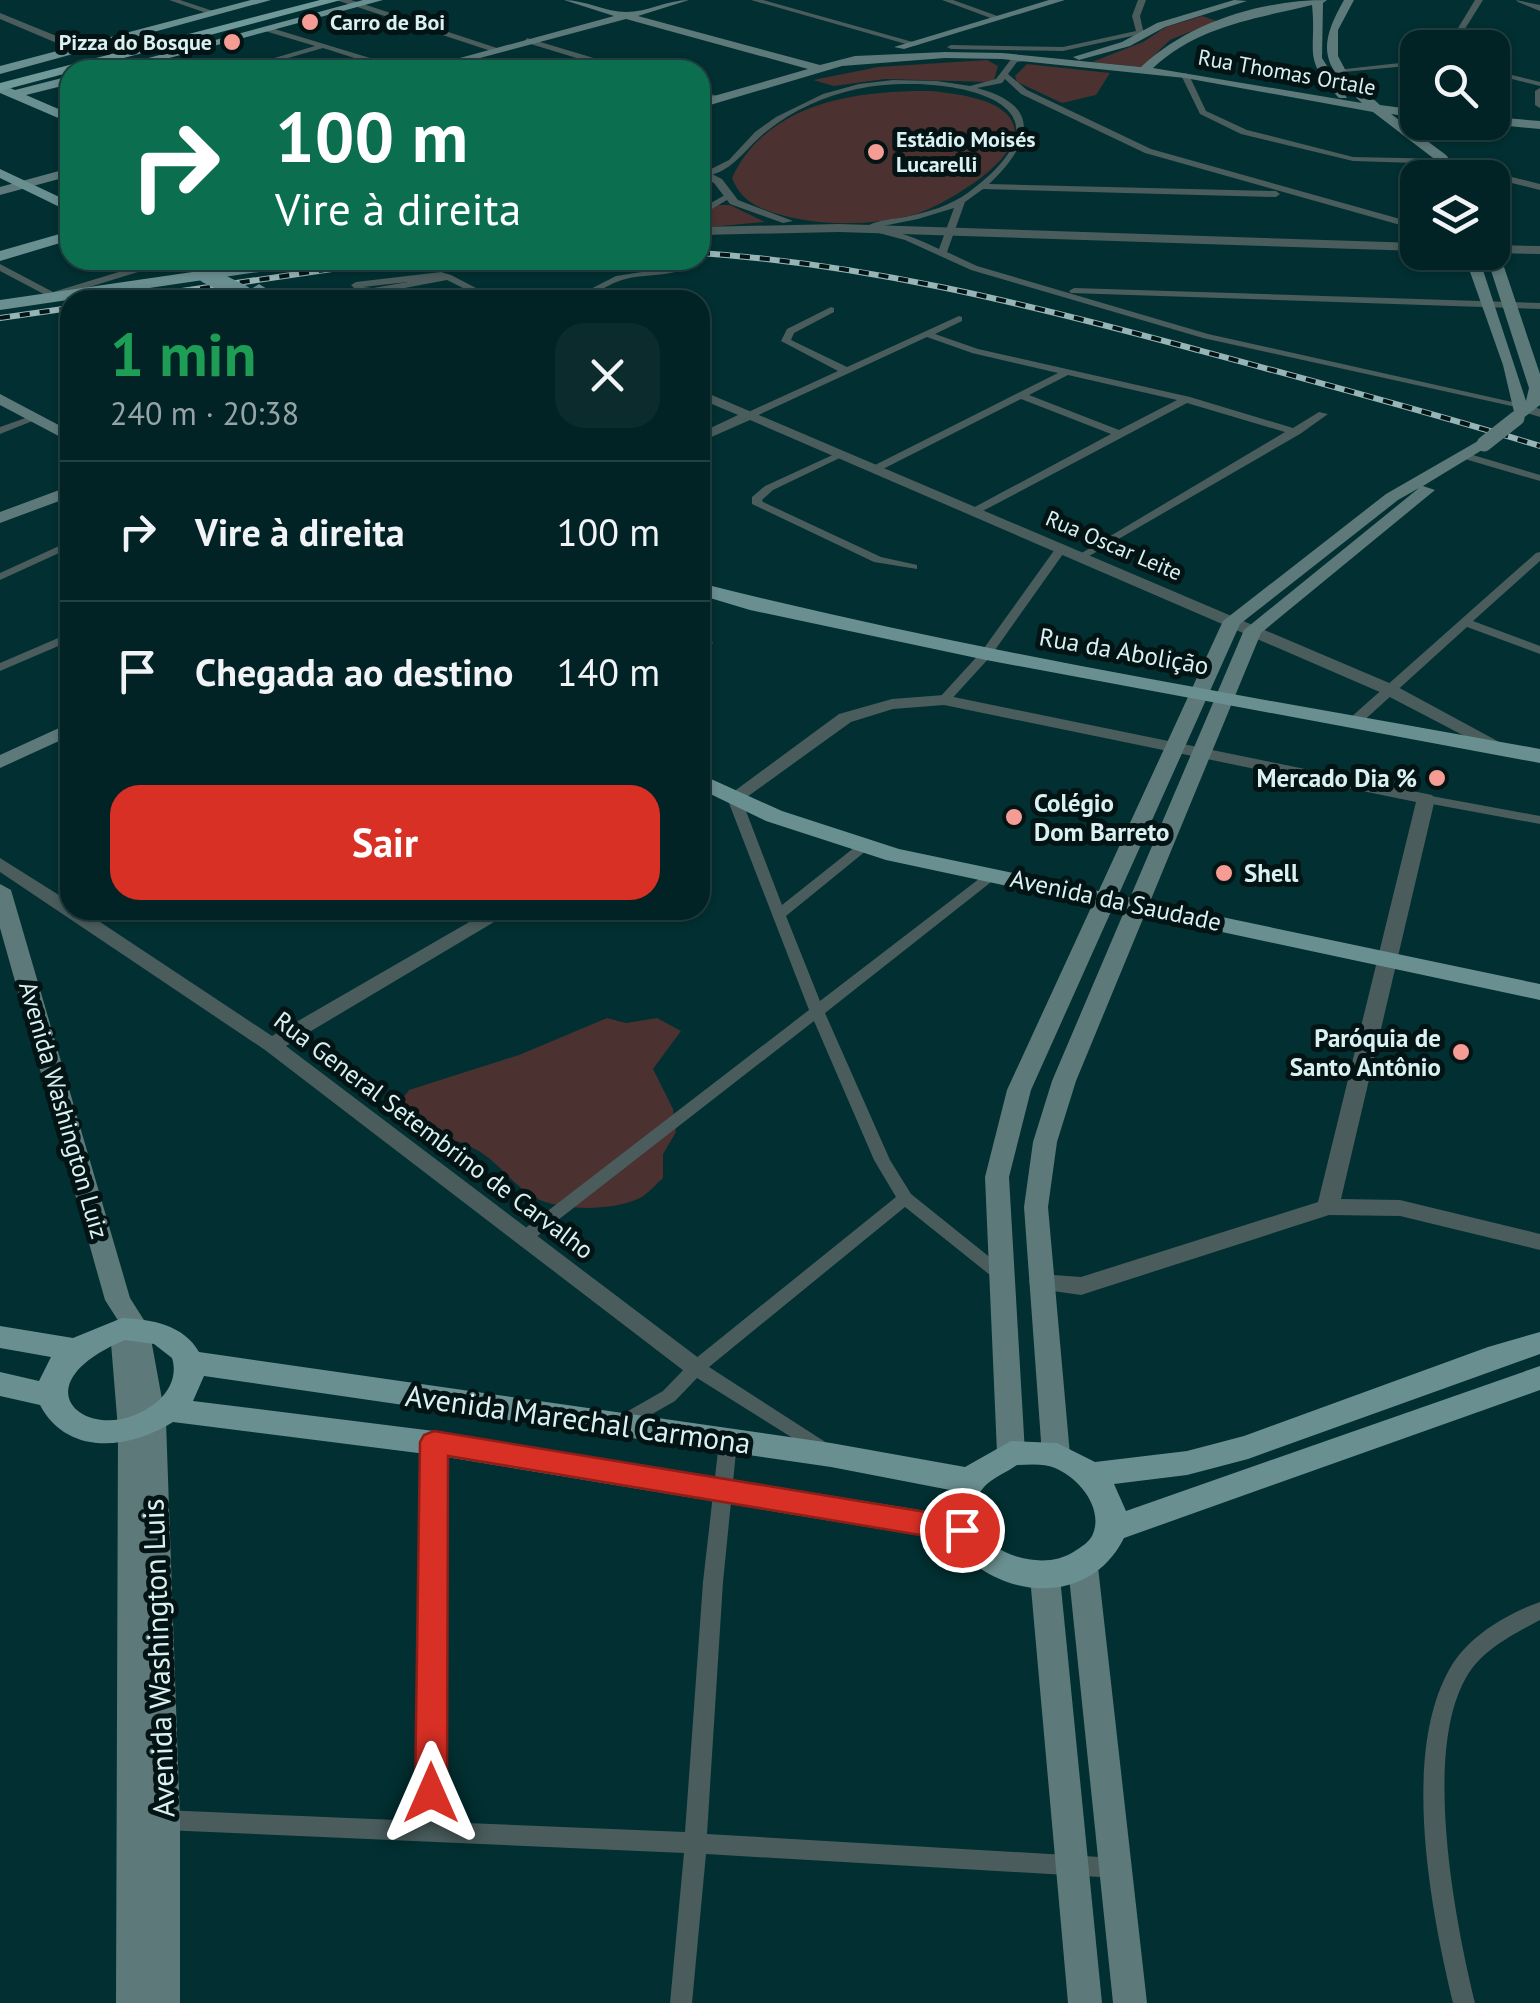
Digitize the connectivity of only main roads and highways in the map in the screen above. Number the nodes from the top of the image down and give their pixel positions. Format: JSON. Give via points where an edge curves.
{"nodes":[{"id":1,"x":265,"y":0,"type":"edge"},
{"id":2,"x":314,"y":0,"type":"edge"},
{"id":3,"x":377,"y":0,"type":"edge"},
{"id":4,"x":569,"y":0,"type":"edge"},
{"id":5,"x":684,"y":0,"type":"edge"},
{"id":6,"x":1060,"y":0,"type":"edge"},
{"id":7,"x":1245,"y":0,"type":"edge"},
{"id":8,"x":1349,"y":0,"type":"edge"},
{"id":9,"x":344,"y":2,"type":"edge"},
{"id":10,"x":1319,"y":3,"type":"edge"},
{"id":11,"x":1207,"y":11,"type":"junction"},
{"id":12,"x":626,"y":16,"type":"junction"},
{"id":13,"x":1233,"y":20,"type":"junction"},
{"id":14,"x":174,"y":25,"type":"junction"},
{"id":15,"x":936,"y":38,"type":"junction"},
{"id":16,"x":917,"y":43,"type":"junction"},
{"id":17,"x":202,"y":46,"type":"junction"},
{"id":18,"x":947,"y":51,"type":"junction"},
{"id":19,"x":1159,"y":53,"type":"junction"},
{"id":20,"x":872,"y":59,"type":"junction"},
{"id":21,"x":82,"y":60,"type":"edge"},
{"id":22,"x":94,"y":60,"type":"edge"},
{"id":23,"x":100,"y":60,"type":"edge"},
{"id":24,"x":130,"y":60,"type":"edge"},
{"id":25,"x":158,"y":60,"type":"edge"},
{"id":26,"x":457,"y":60,"type":"edge"},
{"id":27,"x":1064,"y":61,"type":"junction"},
{"id":28,"x":846,"y":65,"type":"junction"},
{"id":29,"x":818,"y":68,"type":"junction"},
{"id":30,"x":0,"y":70,"type":"edge"},
{"id":31,"x":1144,"y":70,"type":"junction"},
{"id":32,"x":50,"y":72,"type":"edge"},
{"id":33,"x":804,"y":76,"type":"junction"},
{"id":34,"x":1184,"y":77,"type":"junction"},
{"id":35,"x":60,"y":81,"type":"edge"},
{"id":36,"x":3,"y":90,"type":"edge"},
{"id":37,"x":710,"y":101,"type":"edge"},
{"id":38,"x":1372,"y":110,"type":"junction"},
{"id":39,"x":1400,"y":112,"type":"edge"},
{"id":40,"x":60,"y":115,"type":"edge"},
{"id":41,"x":1510,"y":122,"type":"edge"},
{"id":42,"x":1540,"y":125,"type":"edge"},
{"id":43,"x":1429,"y":160,"type":"edge"},
{"id":44,"x":1446,"y":160,"type":"edge"},
{"id":45,"x":0,"y":173,"type":"edge"},
{"id":46,"x":60,"y":175,"type":"edge"},
{"id":47,"x":24,"y":185,"type":"junction"},
{"id":48,"x":0,"y":191,"type":"edge"},
{"id":49,"x":60,"y":203,"type":"edge"},
{"id":50,"x":60,"y":239,"type":"edge"},
{"id":51,"x":0,"y":256,"type":"edge"},
{"id":52,"x":212,"y":270,"type":"edge"},
{"id":53,"x":226,"y":270,"type":"edge"},
{"id":54,"x":236,"y":270,"type":"edge"},
{"id":55,"x":1477,"y":270,"type":"edge"},
{"id":56,"x":1499,"y":270,"type":"edge"},
{"id":57,"x":97,"y":290,"type":"edge"},
{"id":58,"x":246,"y":290,"type":"edge"},
{"id":59,"x":248,"y":290,"type":"edge"},
{"id":60,"x":60,"y":295,"type":"edge"},
{"id":61,"x":0,"y":305,"type":"edge"},
{"id":62,"x":1536,"y":364,"type":"edge"},
{"id":63,"x":0,"y":399,"type":"edge"},
{"id":64,"x":1526,"y":412,"type":"edge"},
{"id":65,"x":60,"y":432,"type":"edge"},
{"id":66,"x":1472,"y":452,"type":"junction"},
{"id":67,"x":60,"y":495,"type":"edge"},
{"id":68,"x":0,"y":518,"type":"edge"},
{"id":69,"x":710,"y":592,"type":"edge"},
{"id":70,"x":1199,"y":692,"type":"junction"},
{"id":71,"x":1225,"y":696,"type":"junction"},
{"id":72,"x":60,"y":735,"type":"edge"},
{"id":73,"x":1540,"y":756,"type":"edge"},
{"id":74,"x":0,"y":762,"type":"edge"},
{"id":75,"x":712,"y":791,"type":"edge"},
{"id":76,"x":0,"y":890,"type":"edge"},
{"id":77,"x":1105,"y":898,"type":"junction"},
{"id":78,"x":1136,"y":904,"type":"junction"},
{"id":79,"x":9,"y":948,"type":"edge"},
{"id":80,"x":1540,"y":992,"type":"edge"},
{"id":81,"x":128,"y":1325,"type":"junction"},
{"id":82,"x":0,"y":1337,"type":"edge"},
{"id":83,"x":1540,"y":1343,"type":"edge"},
{"id":84,"x":74,"y":1349,"type":"junction"},
{"id":85,"x":189,"y":1362,"type":"junction"},
{"id":86,"x":1540,"y":1378,"type":"edge"},
{"id":87,"x":0,"y":1384,"type":"edge"},
{"id":88,"x":51,"y":1396,"type":"junction"},
{"id":89,"x":151,"y":1420,"type":"junction"},
{"id":90,"x":1011,"y":1453,"type":"junction"},
{"id":91,"x":1056,"y":1455,"type":"junction"},
{"id":92,"x":1088,"y":1475,"type":"junction"},
{"id":93,"x":967,"y":1480,"type":"junction"},
{"id":94,"x":962,"y":1530,"type":"junction"},
{"id":95,"x":1110,"y":1530,"type":"junction"},
{"id":96,"x":1083,"y":1567,"type":"junction"},
{"id":97,"x":1045,"y":1578,"type":"junction"},
{"id":98,"x":149,"y":1819,"type":"junction"},
{"id":99,"x":133,"y":2003,"type":"edge"},
{"id":100,"x":164,"y":2003,"type":"edge"},
{"id":101,"x":1086,"y":2003,"type":"edge"},
{"id":102,"x":1130,"y":2003,"type":"edge"}],
"edges":[{"from":1,"to":14,"type":"main road"},
{"from":2,"to":22,"type":"highway"},
{"from":3,"to":9,"type":"main road"},
{"from":4,"to":12,"type":"main road"},
{"from":5,"to":12,"type":"main road"},
{"from":6,"to":15,"type":"main road"},
{"from":7,"to":11,"type":"main road"},
{"from":8,"to":38,"type":"main road","via":[[1330,41],[1339,70]]},
{"from":9,"to":17,"type":"main road"},
{"from":9,"to":23,"type":"highway"},
{"from":10,"to":13,"type":"main road"},
{"from":10,"to":38,"type":"main road","via":[[1314,46],[1322,72]]},
{"from":11,"to":13,"type":"main road"},
{"from":11,"to":27,"type":"main road"},
{"from":12,"to":26,"type":"main road"},
{"from":12,"to":29,"type":"main road"},
{"from":13,"to":19,"type":"main road","via":[[1174,40]]},
{"from":14,"to":21,"type":"highway"},
{"from":14,"to":30,"type":"main road"},
{"from":15,"to":16,"type":"main road"},
{"from":15,"to":18,"type":"main road"},
{"from":16,"to":20,"type":"main road"},
{"from":16,"to":28,"type":"main road"},
{"from":17,"to":24,"type":"highway"},
{"from":17,"to":25,"type":"main road"},
{"from":18,"to":20,"type":"main road","name":"Rua Thomas Ortale"},
{"from":18,"to":27,"type":"main road","name":"Rua Thomas Ortale"},
{"from":19,"to":31,"type":"main road"},
{"from":19,"to":34,"type":"main road"},
{"from":20,"to":28,"type":"main road"},
{"from":27,"to":31,"type":"main road","name":"Rua Thomas Ortale"},
{"from":28,"to":29,"type":"main road"},
{"from":28,"to":33,"type":"main road"},
{"from":28,"to":34,"type":"main road","name":"Rua Thomas Ortale","via":[[1015,60]]},
{"from":29,"to":33,"type":"main road"},
{"from":31,"to":34,"type":"main road","name":"Rua Thomas Ortale"},
{"from":32,"to":36,"type":"highway"},
{"from":33,"to":37,"type":"main road"},
{"from":34,"to":38,"type":"main road","name":"Rua Thomas Ortale"},
{"from":35,"to":36,"type":"main road"},
{"from":36,"to":40,"type":"main road"},
{"from":38,"to":39,"type":"main road"},
{"from":38,"to":43,"type":"main road"},
{"from":38,"to":44,"type":"main road"},
{"from":41,"to":42,"type":"main road"},
{"from":45,"to":47,"type":"main road"},
{"from":46,"to":47,"type":"main road"},
{"from":47,"to":48,"type":"main road"},
{"from":47,"to":49,"type":"main road"},
{"from":50,"to":51,"type":"main road"},
{"from":52,"to":58,"type":"main road","bridge":true},
{"from":53,"to":59,"type":"main road"},
{"from":54,"to":57,"type":"main road"},
{"from":55,"to":64,"type":"main road"},
{"from":56,"to":62,"type":"main road"},
{"from":60,"to":61,"type":"main road"},
{"from":62,"to":64,"type":"main road","via":[[1537,388]]},
{"from":63,"to":65,"type":"main road"},
{"from":64,"to":66,"type":"main road","bridge":true},
{"from":66,"to":70,"type":"main road","via":[[1392,497],[1232,621]]},
{"from":66,"to":71,"type":"main road","via":[[1252,630]]},
{"from":67,"to":68,"type":"main road"},
{"from":69,"to":70,"type":"main road","name":"Rua da Abolição","via":[[986,654]]},
{"from":70,"to":71,"type":"main road","name":"Rua da Abolição"},
{"from":70,"to":77,"type":"main road"},
{"from":71,"to":73,"type":"main road","name":"Rua da Abolição"},
{"from":71,"to":78,"type":"main road"},
{"from":72,"to":74,"type":"main road"},
{"from":75,"to":77,"type":"main road","name":"Avenida da Saudade","via":[[865,846]]},
{"from":76,"to":79,"type":"main road","name":"Avenida Washington Luiz"},
{"from":77,"to":78,"type":"main road","name":"Avenida da Saudade"},
{"from":77,"to":90,"type":"main road","via":[[1019,1090],[997,1177]]},
{"from":78,"to":80,"type":"main road","name":"Avenida da Saudade"},
{"from":78,"to":91,"type":"main road","via":[[1044,1142],[1036,1206]]},
{"from":79,"to":81,"type":"main road","name":"Avenida Washington Luiz"},
{"from":81,"to":84,"type":"main road"},
{"from":81,"to":85,"type":"main road","via":[[172,1337]]},
{"from":81,"to":89,"type":"main road","name":"Avenida Washington Luis"},
{"from":82,"to":84,"type":"main road"},
{"from":83,"to":92,"type":"main road","via":[[1248,1448]]},
{"from":84,"to":88,"type":"main road","via":[[52,1380]]},
{"from":85,"to":89,"type":"main road","via":[[189,1378]]},
{"from":85,"to":93,"type":"main road","name":"Avenida Marechal Carmona"},
{"from":86,"to":95,"type":"main road"},
{"from":87,"to":88,"type":"main road"},
{"from":88,"to":89,"type":"main road","name":"Avenida Marechal Carmona","via":[[56,1411],[87,1430]]},
{"from":89,"to":94,"type":"main road","name":"Avenida Marechal Carmona","via":[[434,1442]]},
{"from":89,"to":98,"type":"main road","name":"Avenida Washington Luis"},
{"from":90,"to":91,"type":"main road"},
{"from":90,"to":93,"type":"main road"},
{"from":91,"to":92,"type":"main road"},
{"from":92,"to":95,"type":"main road","via":[[1110,1510]]},
{"from":93,"to":94,"type":"main road","via":[[958,1498]]},
{"from":94,"to":97,"type":"main road","via":[[997,1567]]},
{"from":95,"to":96,"type":"main road"},
{"from":96,"to":97,"type":"main road"},
{"from":96,"to":102,"type":"main road"},
{"from":97,"to":101,"type":"main road"},
{"from":98,"to":99,"type":"main road","name":"Avenida Washington Luis"},
{"from":98,"to":100,"type":"main road","name":"Avenida Washington Luis"}]}
